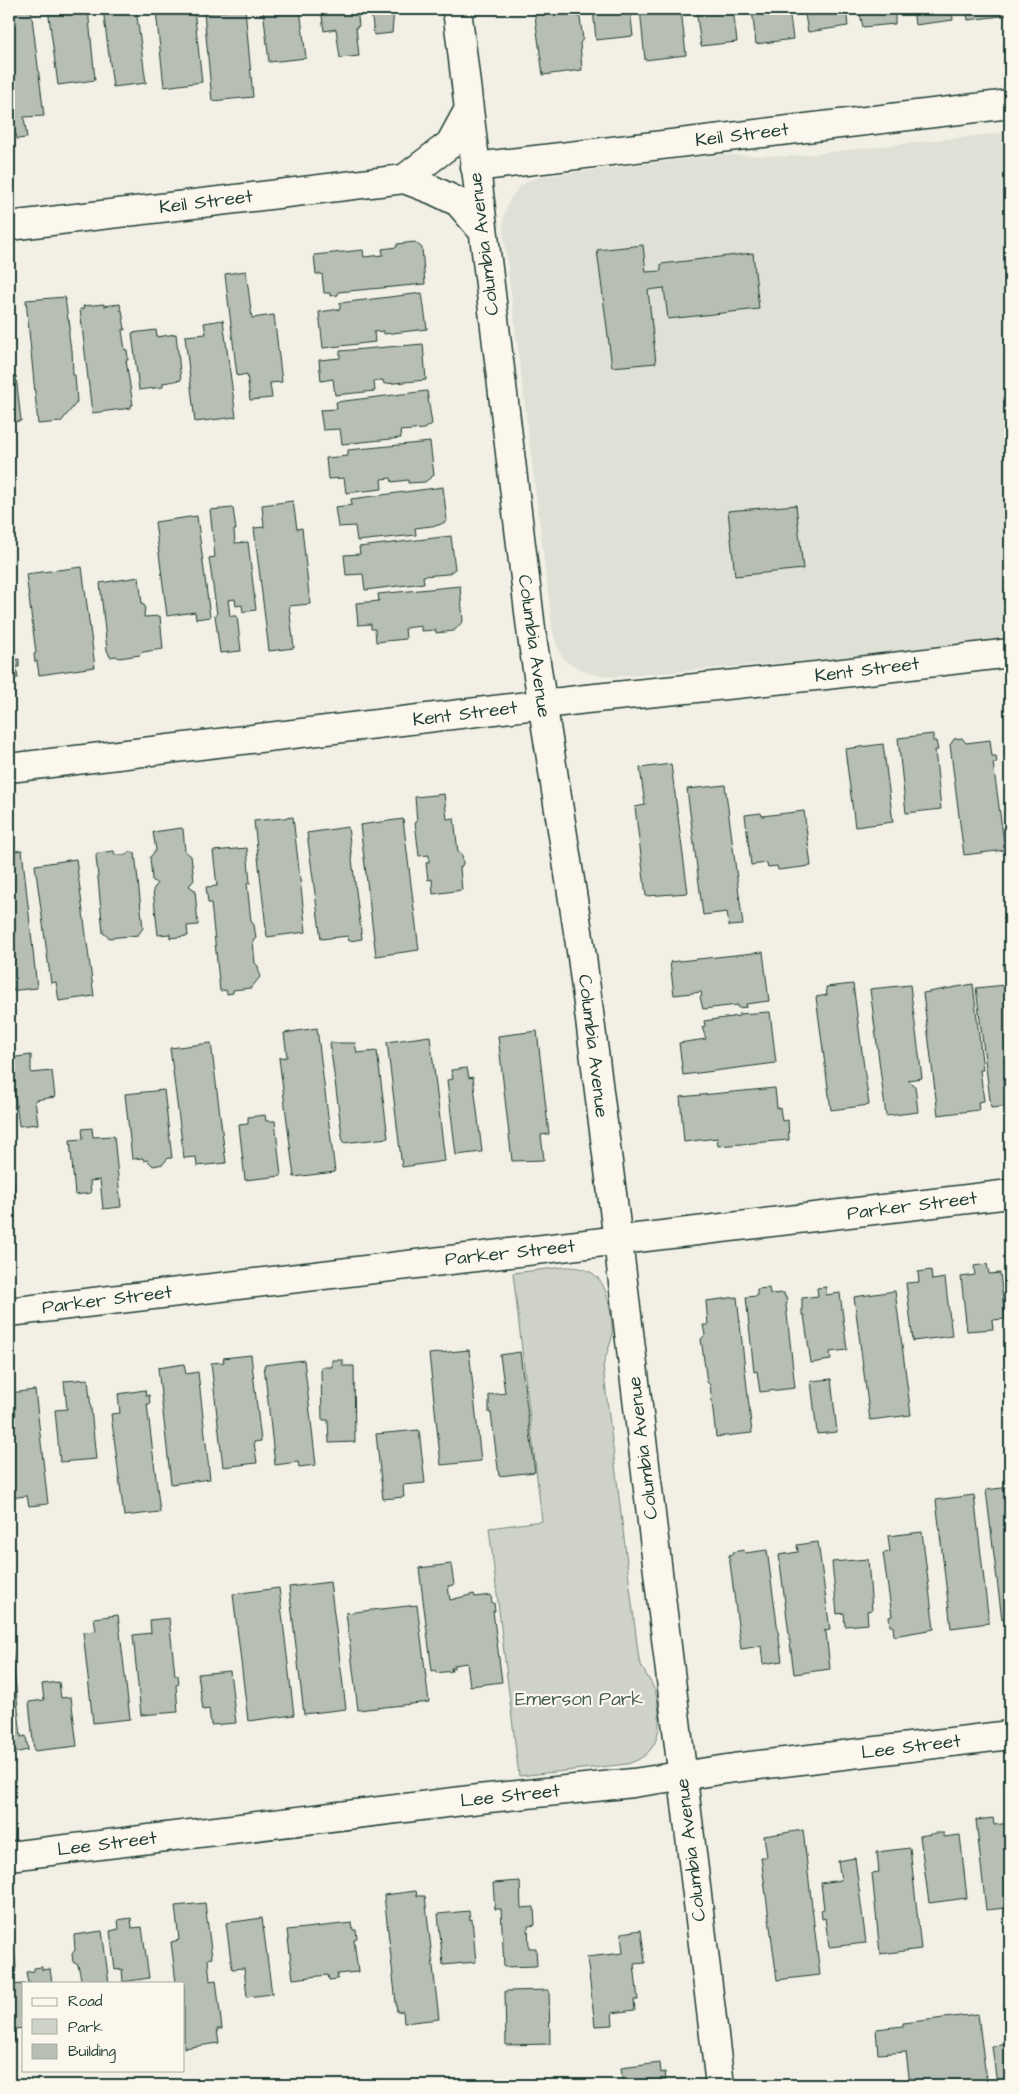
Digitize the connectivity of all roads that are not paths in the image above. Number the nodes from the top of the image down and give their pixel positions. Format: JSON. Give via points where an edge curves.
{"nodes":[{"id":1,"x":457,"y":9,"type":"edge"},
{"id":2,"x":1010,"y":104,"type":"edge"},
{"id":3,"x":468,"y":111,"type":"junction"},
{"id":4,"x":474,"y":167,"type":"junction"},
{"id":5,"x":404,"y":179,"type":"junction"},
{"id":6,"x":9,"y":226,"type":"edge"},
{"id":7,"x":482,"y":230,"type":"junction"},
{"id":8,"x":1010,"y":653,"type":"edge"},
{"id":9,"x":542,"y":704,"type":"junction"},
{"id":10,"x":9,"y":768,"type":"edge"},
{"id":11,"x":1010,"y":1194,"type":"edge"},
{"id":12,"x":618,"y":1241,"type":"junction"},
{"id":13,"x":9,"y":1312,"type":"edge"},
{"id":14,"x":1010,"y":1735,"type":"edge"},
{"id":15,"x":683,"y":1776,"type":"junction"},
{"id":16,"x":9,"y":1856,"type":"edge"},
{"id":17,"x":720,"y":2085,"type":"edge"}],
"edges":[{"from":1,"to":3,"type":"street","name":"Columbia Avenue"},
{"from":2,"to":4,"type":"street","name":"Keil Street"},
{"from":3,"to":4,"type":"street","name":"Columbia Avenue"},
{"from":3,"to":5,"type":"street","via":[[450,144]]},
{"from":4,"to":7,"type":"street","name":"Columbia Avenue"},
{"from":5,"to":6,"type":"street","name":"Keil Street"},
{"from":5,"to":7,"type":"street","name":"Keil Street","via":[[458,202]]},
{"from":7,"to":9,"type":"street","name":"Columbia Avenue"},
{"from":8,"to":9,"type":"street","name":"Kent Street"},
{"from":9,"to":10,"type":"street","name":"Kent Street"},
{"from":9,"to":12,"type":"street","name":"Columbia Avenue","via":[[582,957]]},
{"from":11,"to":12,"type":"street","name":"Parker Street"},
{"from":12,"to":13,"type":"street","name":"Parker Street"},
{"from":12,"to":15,"type":"street","name":"Columbia Avenue"},
{"from":14,"to":15,"type":"street","name":"Lee Street"},
{"from":15,"to":16,"type":"street","name":"Lee Street"},
{"from":15,"to":17,"type":"street","name":"Columbia Avenue"}]}
